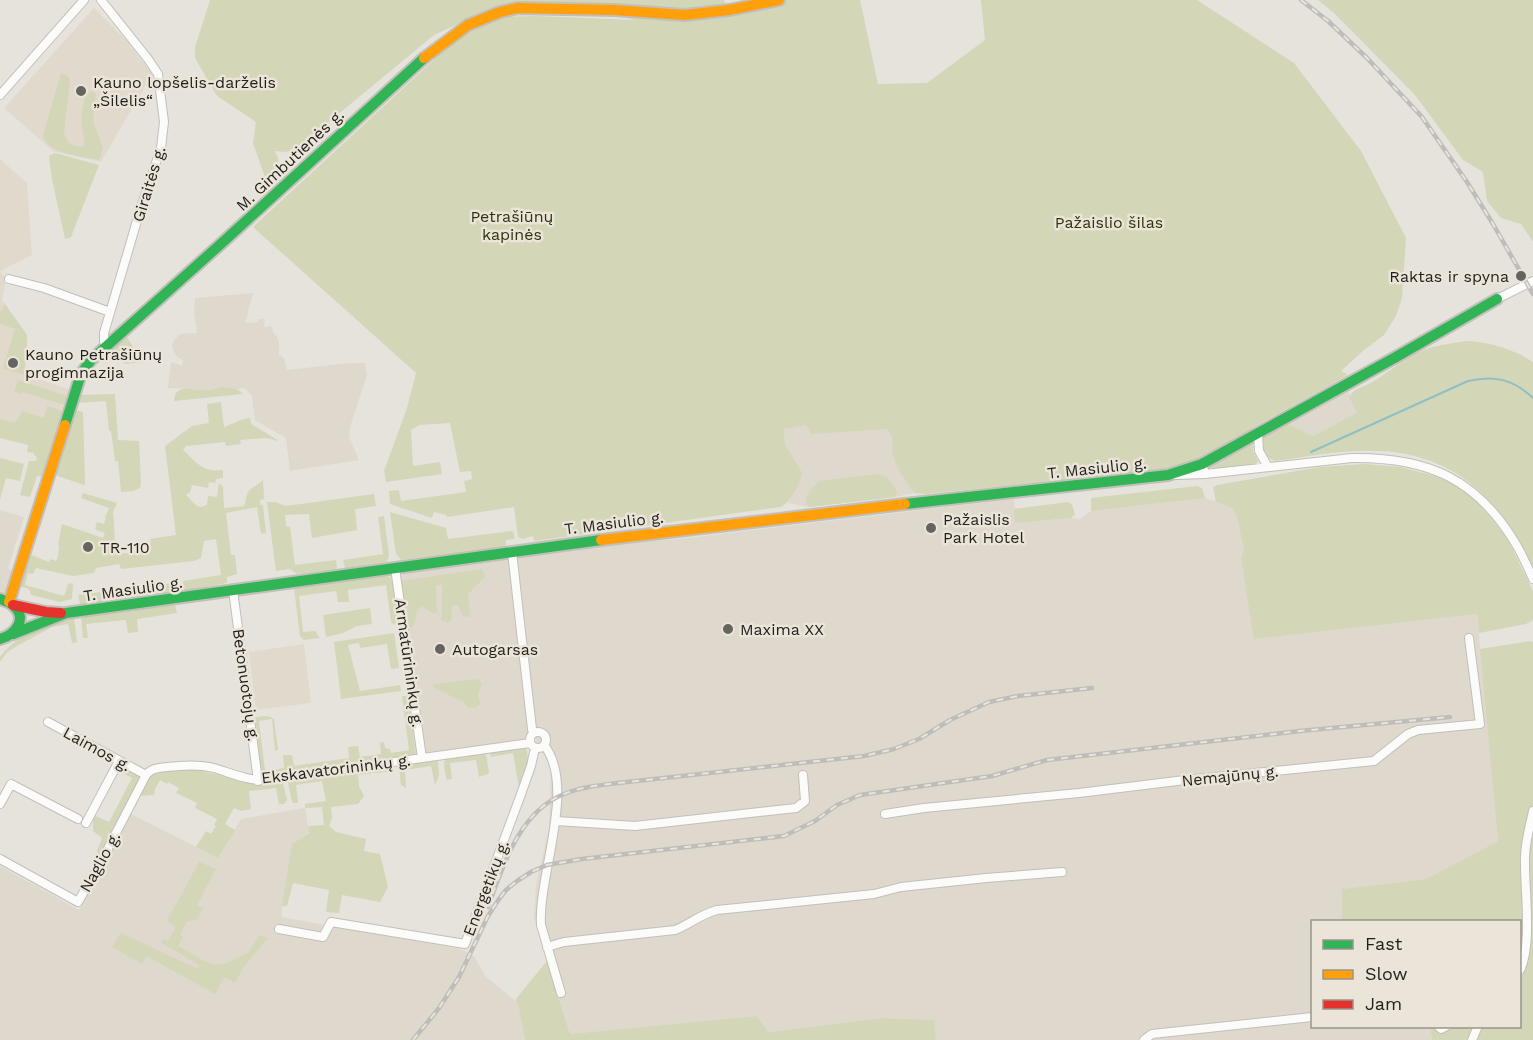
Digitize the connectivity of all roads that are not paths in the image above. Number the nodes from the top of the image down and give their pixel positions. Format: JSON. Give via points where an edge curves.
{"nodes":[{"id":1,"x":84,"y":0,"type":"edge"},
{"id":2,"x":101,"y":0,"type":"edge"},
{"id":3,"x":779,"y":0,"type":"edge"},
{"id":4,"x":731,"y":5,"type":"edge"},
{"id":5,"x":0,"y":95,"type":"edge"},
{"id":6,"x":9,"y":279,"type":"dead end"},
{"id":7,"x":1533,"y":281,"type":"edge"},
{"id":8,"x":1497,"y":299,"type":"joint"},
{"id":9,"x":110,"y":312,"type":"junction"},
{"id":10,"x":106,"y":346,"type":"junction"},
{"id":11,"x":1258,"y":434,"type":"junction"},
{"id":12,"x":1268,"y":467,"type":"junction"},
{"id":13,"x":1203,"y":469,"type":"junction"},
{"id":14,"x":512,"y":552,"type":"junction"},
{"id":15,"x":395,"y":568,"type":"junction"},
{"id":16,"x":1533,"y":579,"type":"edge"},
{"id":17,"x":233,"y":590,"type":"junction"},
{"id":18,"x":5,"y":602,"type":"edge"},
{"id":19,"x":66,"y":613,"type":"junction"},
{"id":20,"x":7,"y":636,"type":"edge"},
{"id":21,"x":1469,"y":638,"type":"dead end"},
{"id":22,"x":0,"y":651,"type":"edge"},
{"id":23,"x":48,"y":722,"type":"dead end"},
{"id":24,"x":533,"y":733,"type":"junction"},
{"id":25,"x":532,"y":745,"type":"junction"},
{"id":26,"x":544,"y":745,"type":"junction"},
{"id":27,"x":422,"y":758,"type":"junction"},
{"id":28,"x":119,"y":761,"type":"junction"},
{"id":29,"x":146,"y":775,"type":"junction"},
{"id":30,"x":803,"y":775,"type":"dead end"},
{"id":31,"x":258,"y":781,"type":"junction"},
{"id":32,"x":0,"y":804,"type":"edge"},
{"id":33,"x":1533,"y":811,"type":"edge"},
{"id":34,"x":885,"y":814,"type":"dead end"},
{"id":35,"x":78,"y":819,"type":"dead end"},
{"id":36,"x":556,"y":821,"type":"junction"},
{"id":37,"x":86,"y":823,"type":"dead end"},
{"id":38,"x":0,"y":859,"type":"edge"},
{"id":39,"x":1062,"y":872,"type":"dead end"},
{"id":40,"x":279,"y":929,"type":"dead end"},
{"id":41,"x":547,"y":947,"type":"junction"},
{"id":42,"x":1521,"y":967,"type":"edge"},
{"id":43,"x":561,"y":993,"type":"dead end"},
{"id":44,"x":1311,"y":1017,"type":"edge"},
{"id":45,"x":1144,"y":1040,"type":"edge"}],
"edges":[{"from":1,"to":5,"type":"street"},
{"from":2,"to":9,"type":"street","name":"Giraitės g.","via":[[158,74],[164,122],[161,148]]},
{"from":3,"to":4,"type":"main road","name":"M. Gimbutienės g."},
{"from":4,"to":10,"type":"main road","name":"M. Gimbutienės g.","via":[[685,15],[522,7],[468,25],[407,72]]},
{"from":6,"to":9,"type":"street"},
{"from":7,"to":8,"type":"street","name":"T. Masiulio g."},
{"from":8,"to":11,"type":"main road","name":"T. Masiulio g."},
{"from":9,"to":10,"type":"street","name":"Giraitės g.","via":[[104,337]]},
{"from":10,"to":18,"type":"main road","name":"M. Gimbutienės g.","via":[[81,374]]},
{"from":11,"to":12,"type":"street","via":[[1259,451]]},
{"from":11,"to":13,"type":"main road","name":"T. Masiulio g."},
{"from":12,"to":13,"type":"street","name":"T. Masiulio g."},
{"from":12,"to":16,"type":"street","name":"T. Masiulio g.","via":[[1375,457],[1413,463],[1449,476],[1493,511]]},
{"from":13,"to":14,"type":"main road","name":"T. Masiulio g."},
{"from":14,"to":15,"type":"main road","name":"T. Masiulio g."},
{"from":14,"to":24,"type":"street"},
{"from":15,"to":17,"type":"main road","name":"T. Masiulio g."},
{"from":15,"to":27,"type":"street","name":"Armatūrininkų g."},
{"from":17,"to":19,"type":"main road","name":"T. Masiulio g."},
{"from":17,"to":31,"type":"street","name":"Betonuotojų g."},
{"from":18,"to":19,"type":"main road","name":"T. Masiulio g."},
{"from":18,"to":20,"type":"main road","via":[[18,612],[20,622],[16,631]]},
{"from":19,"to":20,"type":"main road","name":"T. Masiulio g."},
{"from":20,"to":22,"type":"main road"},
{"from":21,"to":34,"type":"street","name":"Nemajūnų g.","via":[[1480,724],[1418,730],[1374,760]]},
{"from":23,"to":28,"type":"street","name":"Laimos g."},
{"from":24,"to":25,"type":"street"},
{"from":24,"to":26,"type":"street","via":[[544,734]]},
{"from":25,"to":26,"type":"street"},
{"from":25,"to":27,"type":"street","name":"Ekskavatorininkų g."},
{"from":25,"to":40,"type":"street","name":"Energetikų g.","via":[[531,766],[465,944],[331,922],[323,937]]},
{"from":26,"to":36,"type":"street","via":[[555,766]]},
{"from":27,"to":31,"type":"street","name":"Ekskavatorininkų g."},
{"from":28,"to":29,"type":"street","name":"Laimos g."},
{"from":28,"to":37,"type":"street"},
{"from":29,"to":31,"type":"street","name":"Ekskavatorininkų g.","via":[[155,768],[199,766]]},
{"from":29,"to":38,"type":"street","name":"Naglio g.","via":[[78,902]]},
{"from":30,"to":36,"type":"street","via":[[806,801],[796,808],[635,826]]},
{"from":32,"to":35,"type":"street","via":[[11,784]]},
{"from":33,"to":42,"type":"street","via":[[1524,855],[1527,939]]},
{"from":36,"to":41,"type":"street","via":[[540,914]]},
{"from":39,"to":41,"type":"street","via":[[717,910],[675,930]]},
{"from":41,"to":43,"type":"street"},
{"from":44,"to":45,"type":"street","via":[[1152,1034]]}]}
